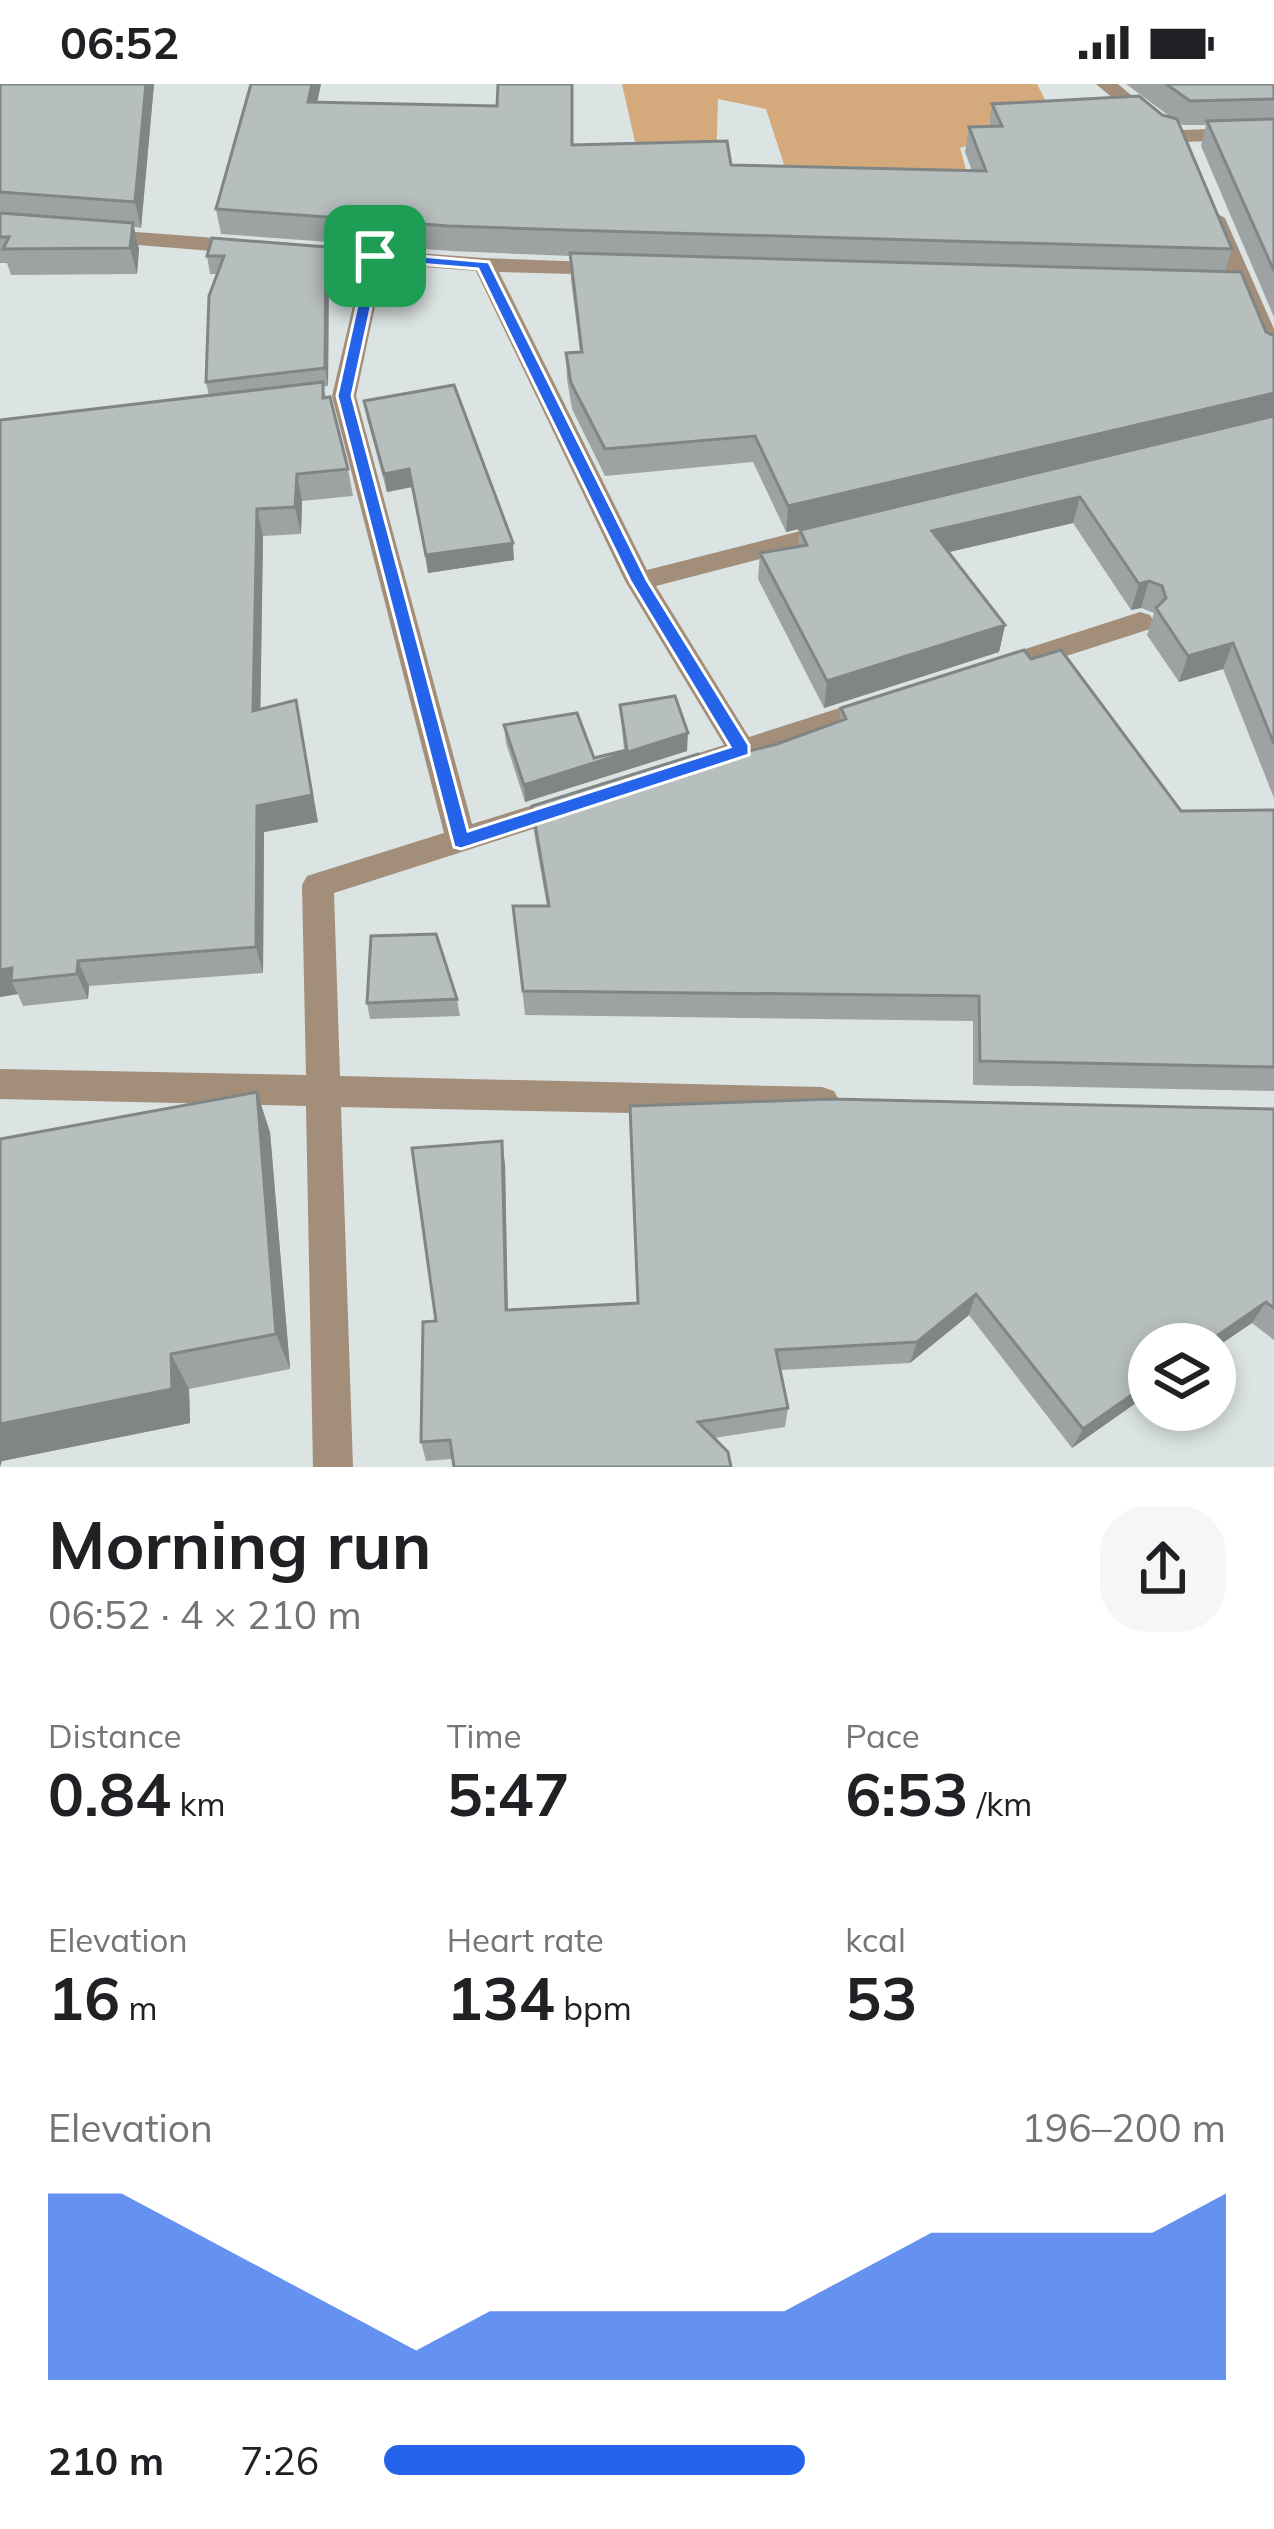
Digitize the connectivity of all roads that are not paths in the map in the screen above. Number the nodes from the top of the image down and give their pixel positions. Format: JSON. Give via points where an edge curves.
{"nodes":[{"id":1,"x":1106,"y":84,"type":"edge"},
{"id":2,"x":1274,"y":133,"type":"edge"},
{"id":3,"x":1208,"y":200,"type":"edge"},
{"id":4,"x":70,"y":234,"type":"edge"},
{"id":5,"x":375,"y":256,"type":"junction"},
{"id":6,"x":484,"y":265,"type":"junction"},
{"id":7,"x":626,"y":269,"type":"edge"},
{"id":8,"x":1274,"y":356,"type":"edge"},
{"id":9,"x":869,"y":523,"type":"edge"},
{"id":10,"x":638,"y":581,"type":"junction"},
{"id":11,"x":1139,"y":622,"type":"dead end"},
{"id":12,"x":963,"y":679,"type":"edge"},
{"id":13,"x":897,"y":700,"type":"edge"},
{"id":14,"x":742,"y":750,"type":"junction"},
{"id":15,"x":634,"y":785,"type":"edge"},
{"id":16,"x":591,"y":799,"type":"edge"},
{"id":17,"x":461,"y":841,"type":"junction"},
{"id":18,"x":0,"y":1084,"type":"edge"},
{"id":19,"x":322,"y":1090,"type":"junction"},
{"id":20,"x":845,"y":1102,"type":"edge"},
{"id":21,"x":333,"y":1467,"type":"edge"}],
"edges":[{"from":1,"to":2,"type":"street","via":[[1186,147]]},
{"from":3,"to":8,"type":"street","via":[[1230,286]]},
{"from":4,"to":5,"type":"street"},
{"from":5,"to":6,"type":"street"},
{"from":5,"to":17,"type":"street","via":[[333,397]]},
{"from":6,"to":7,"type":"street"},
{"from":6,"to":10,"type":"street"},
{"from":9,"to":10,"type":"street"},
{"from":10,"to":14,"type":"street"},
{"from":11,"to":12,"type":"street"},
{"from":13,"to":14,"type":"street"},
{"from":14,"to":15,"type":"street"},
{"from":16,"to":17,"type":"street"},
{"from":17,"to":19,"type":"street","via":[[317,885]]},
{"from":18,"to":19,"type":"street"},
{"from":19,"to":20,"type":"street"},
{"from":19,"to":21,"type":"street"}]}
